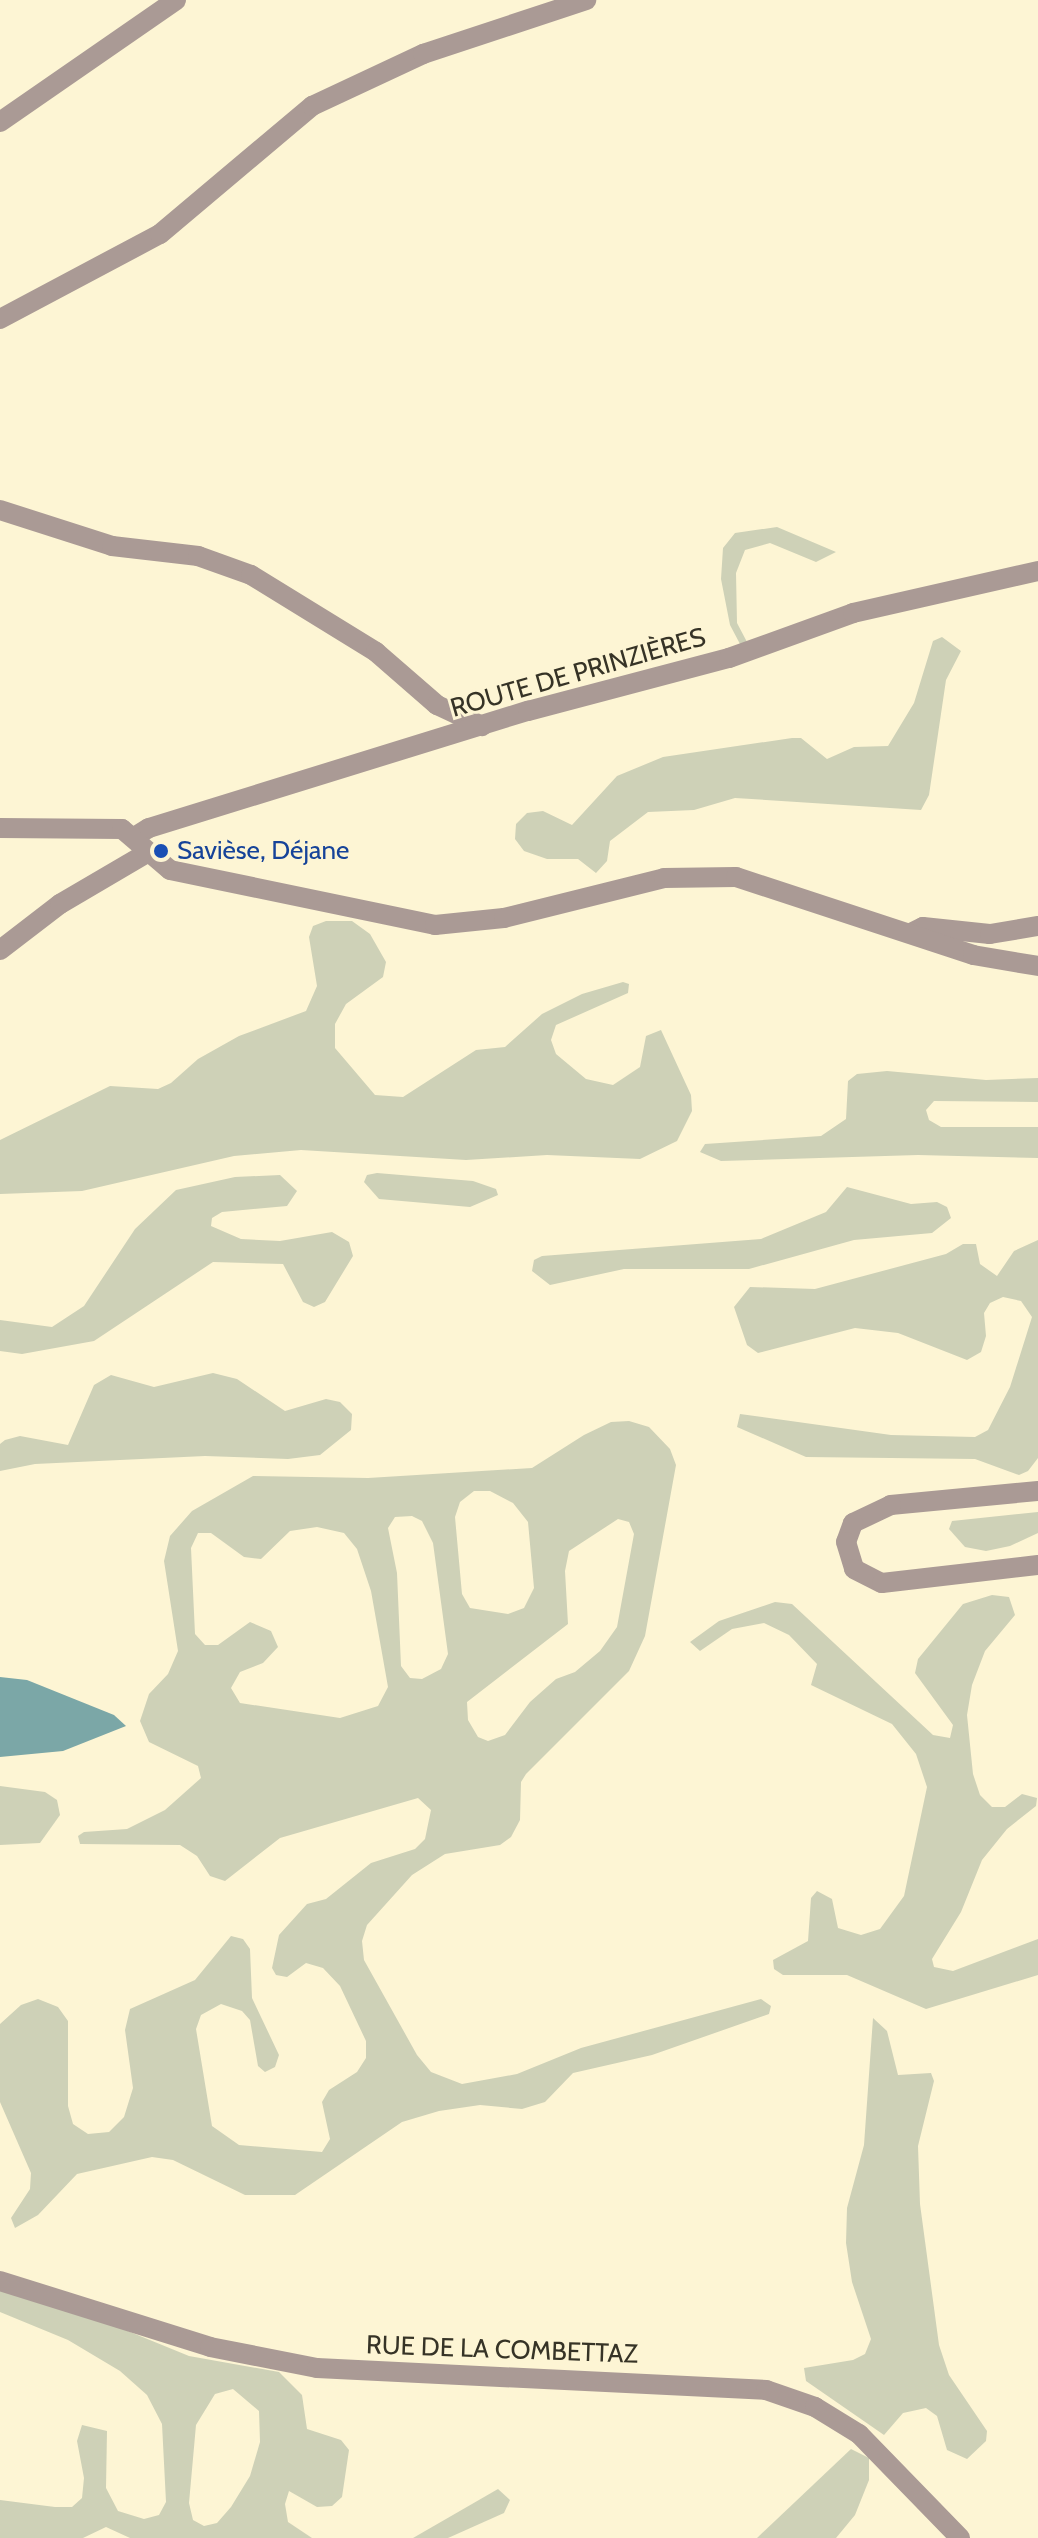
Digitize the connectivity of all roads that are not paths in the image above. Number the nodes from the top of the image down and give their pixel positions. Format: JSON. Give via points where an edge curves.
{"nodes":[{"id":1,"x":176,"y":0,"type":"edge"},
{"id":2,"x":586,"y":0,"type":"edge"},
{"id":3,"x":149,"y":9,"type":"edge"},
{"id":4,"x":0,"y":122,"type":"edge"},
{"id":5,"x":0,"y":319,"type":"edge"},
{"id":6,"x":0,"y":510,"type":"edge"},
{"id":7,"x":1038,"y":571,"type":"edge"},
{"id":8,"x":482,"y":726,"type":"junction"},
{"id":9,"x":0,"y":828,"type":"edge"},
{"id":10,"x":141,"y":844,"type":"junction"},
{"id":11,"x":1038,"y":926,"type":"edge"},
{"id":12,"x":911,"y":933,"type":"junction"},
{"id":13,"x":0,"y":950,"type":"edge"},
{"id":14,"x":1038,"y":966,"type":"edge"},
{"id":15,"x":1038,"y":1491,"type":"edge"},
{"id":16,"x":1038,"y":1565,"type":"edge"},
{"id":17,"x":0,"y":2281,"type":"edge"},
{"id":18,"x":960,"y":2538,"type":"edge"}],
"edges":[{"from":1,"to":3,"type":"street"},
{"from":2,"to":5,"type":"street","via":[[423,54],[312,106],[160,234]]},
{"from":3,"to":4,"type":"street"},
{"from":6,"to":8,"type":"street","via":[[112,546],[198,556],[251,575],[376,652],[437,705]]},
{"from":7,"to":8,"type":"street","name":"ROUTE DE PRINZIÈRES","via":[[887,604],[729,658]]},
{"from":8,"to":10,"type":"street","name":"ROUTE DE PRINZIÈRES"},
{"from":9,"to":10,"type":"street","via":[[107,827]]},
{"from":10,"to":12,"type":"street","via":[[179,872],[435,925],[504,918],[700,874],[756,882]]},
{"from":10,"to":13,"type":"street","name":"ROUTE DE PRINZIÈRES"},
{"from":11,"to":12,"type":"street","via":[[990,934],[923,927]]},
{"from":12,"to":14,"type":"street","via":[[973,955]]},
{"from":15,"to":16,"type":"street","via":[[891,1505],[853,1523],[846,1542],[854,1569],[882,1583]]},
{"from":17,"to":18,"type":"street","name":"RUE DE LA COMBETTAZ","via":[[222,2350],[317,2368],[706,2384],[785,2395],[828,2414],[877,2449]]}]}
